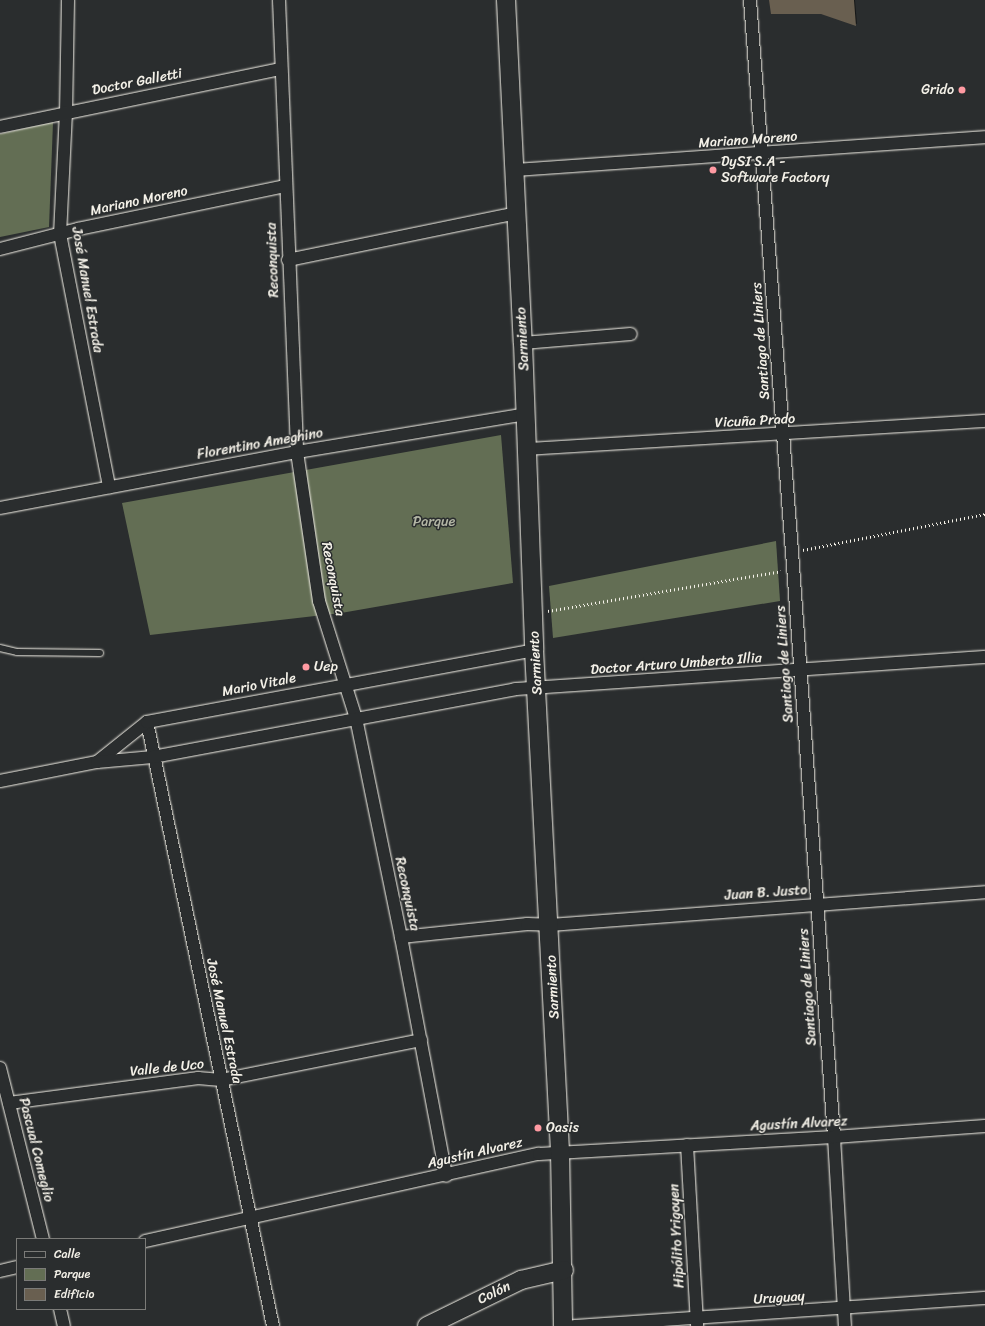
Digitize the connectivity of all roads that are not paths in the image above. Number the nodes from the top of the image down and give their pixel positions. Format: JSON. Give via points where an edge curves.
{"nodes":[{"id":1,"x":68,"y":0,"type":"edge"},
{"id":2,"x":278,"y":0,"type":"edge"},
{"id":3,"x":506,"y":0,"type":"edge"},
{"id":4,"x":750,"y":0,"type":"edge"},
{"id":5,"x":281,"y":69,"type":"junction"},
{"id":6,"x":66,"y":112,"type":"junction"},
{"id":7,"x":0,"y":127,"type":"edge"},
{"id":8,"x":985,"y":137,"type":"edge"},
{"id":9,"x":762,"y":154,"type":"junction"},
{"id":10,"x":514,"y":170,"type":"junction"},
{"id":11,"x":285,"y":186,"type":"junction"},
{"id":12,"x":516,"y":213,"type":"junction"},
{"id":13,"x":60,"y":234,"type":"junction"},
{"id":14,"x":0,"y":249,"type":"edge"},
{"id":15,"x":288,"y":260,"type":"junction"},
{"id":16,"x":631,"y":334,"type":"dead end"},
{"id":17,"x":523,"y":343,"type":"junction"},
{"id":18,"x":526,"y":414,"type":"junction"},
{"id":19,"x":985,"y":420,"type":"edge"},
{"id":20,"x":784,"y":434,"type":"junction"},
{"id":21,"x":528,"y":449,"type":"junction"},
{"id":22,"x":297,"y":452,"type":"junction"},
{"id":23,"x":109,"y":487,"type":"junction"},
{"id":24,"x":0,"y":508,"type":"edge"},
{"id":25,"x":0,"y":648,"type":"edge"},
{"id":26,"x":534,"y":650,"type":"junction"},
{"id":27,"x":100,"y":653,"type":"dead end"},
{"id":28,"x":985,"y":657,"type":"edge"},
{"id":29,"x":799,"y":670,"type":"junction"},
{"id":30,"x":346,"y":684,"type":"junction"},
{"id":31,"x":537,"y":688,"type":"junction"},
{"id":32,"x":356,"y":718,"type":"junction"},
{"id":33,"x":147,"y":722,"type":"junction"},
{"id":34,"x":153,"y":757,"type":"junction"},
{"id":35,"x":97,"y":762,"type":"junction"},
{"id":36,"x":0,"y":782,"type":"edge"},
{"id":37,"x":985,"y":892,"type":"edge"},
{"id":38,"x":817,"y":904,"type":"junction"},
{"id":39,"x":550,"y":925,"type":"junction"},
{"id":40,"x":401,"y":937,"type":"junction"},
{"id":41,"x":421,"y":1040,"type":"junction"},
{"id":42,"x":0,"y":1068,"type":"edge"},
{"id":43,"x":221,"y":1080,"type":"junction"},
{"id":44,"x":9,"y":1103,"type":"junction"},
{"id":45,"x":985,"y":1126,"type":"edge"},
{"id":46,"x":834,"y":1137,"type":"junction"},
{"id":47,"x":687,"y":1145,"type":"junction"},
{"id":48,"x":560,"y":1151,"type":"junction"},
{"id":49,"x":446,"y":1176,"type":"junction"},
{"id":50,"x":251,"y":1219,"type":"junction"},
{"id":51,"x":44,"y":1238,"type":"edge"},
{"id":52,"x":146,"y":1241,"type":"edge"},
{"id":53,"x":16,"y":1268,"type":"edge"},
{"id":54,"x":564,"y":1270,"type":"junction"},
{"id":55,"x":0,"y":1271,"type":"edge"},
{"id":56,"x":985,"y":1298,"type":"edge"},
{"id":57,"x":843,"y":1308,"type":"junction"},
{"id":58,"x":60,"y":1310,"type":"edge"},
{"id":59,"x":697,"y":1322,"type":"edge"},
{"id":60,"x":64,"y":1326,"type":"edge"},
{"id":61,"x":273,"y":1326,"type":"edge"},
{"id":62,"x":427,"y":1326,"type":"edge"},
{"id":63,"x":563,"y":1326,"type":"edge"},
{"id":64,"x":574,"y":1326,"type":"edge"},
{"id":65,"x":845,"y":1326,"type":"edge"}],
"edges":[{"from":1,"to":6,"type":"street","name":"José Manuel Estrada"},
{"from":2,"to":5,"type":"street","name":"Reconquista"},
{"from":3,"to":10,"type":"street","name":"Sarmiento"},
{"from":4,"to":9,"type":"street","name":"Santiago de Liniers"},
{"from":5,"to":6,"type":"street","name":"Doctor Galletti"},
{"from":5,"to":11,"type":"street","name":"Reconquista"},
{"from":6,"to":7,"type":"street","name":"Doctor Galletti"},
{"from":6,"to":13,"type":"street","name":"José Manuel Estrada"},
{"from":8,"to":9,"type":"street","name":"Mariano Moreno"},
{"from":9,"to":10,"type":"street","name":"Mariano Moreno"},
{"from":9,"to":20,"type":"street","name":"Santiago de Liniers"},
{"from":10,"to":12,"type":"street","name":"Sarmiento"},
{"from":11,"to":13,"type":"street","name":"Mariano Moreno"},
{"from":11,"to":15,"type":"street","name":"Reconquista"},
{"from":12,"to":15,"type":"street"},
{"from":12,"to":17,"type":"street","name":"Sarmiento"},
{"from":13,"to":14,"type":"street","name":"Mariano Moreno"},
{"from":13,"to":23,"type":"street","name":"José Manuel Estrada"},
{"from":15,"to":22,"type":"street","name":"Reconquista"},
{"from":16,"to":17,"type":"street"},
{"from":17,"to":18,"type":"street","name":"Sarmiento"},
{"from":18,"to":21,"type":"street","name":"Sarmiento"},
{"from":18,"to":22,"type":"street","name":"Florentino Ameghino"},
{"from":19,"to":20,"type":"street","name":"Vicuña Prado"},
{"from":20,"to":21,"type":"street","name":"Vicuña Prado"},
{"from":20,"to":29,"type":"street","name":"Santiago de Liniers"},
{"from":21,"to":26,"type":"street","name":"Sarmiento"},
{"from":22,"to":23,"type":"street","name":"Florentino Ameghino"},
{"from":22,"to":30,"type":"street","name":"Reconquista","via":[[319,601]]},
{"from":23,"to":24,"type":"street","name":"Florentino Ameghino"},
{"from":25,"to":27,"type":"lane","via":[[17,652]]},
{"from":26,"to":30,"type":"street","name":"Mario Vitale"},
{"from":26,"to":31,"type":"street","name":"Sarmiento"},
{"from":28,"to":29,"type":"street","name":"Doctor Arturo Umberto Illia"},
{"from":29,"to":31,"type":"street","name":"Doctor Arturo Umberto Illia"},
{"from":29,"to":38,"type":"street","name":"Santiago de Liniers"},
{"from":30,"to":32,"type":"street","name":"Reconquista"},
{"from":30,"to":33,"type":"street","name":"Mario Vitale"},
{"from":31,"to":32,"type":"street","name":"Mario Vitale","via":[[515,689]]},
{"from":31,"to":39,"type":"street","name":"Sarmiento"},
{"from":32,"to":34,"type":"street","name":"Mario Vitale"},
{"from":32,"to":40,"type":"street","name":"Reconquista"},
{"from":33,"to":34,"type":"street","name":"José Manuel Estrada"},
{"from":33,"to":35,"type":"street","name":"Mario Vitale"},
{"from":34,"to":35,"type":"street","name":"Mario Vitale"},
{"from":34,"to":43,"type":"street","name":"José Manuel Estrada"},
{"from":35,"to":36,"type":"street","name":"Mario Vitale"},
{"from":37,"to":38,"type":"street","name":"Juan B. Justo"},
{"from":38,"to":39,"type":"street","name":"Juan B. Justo"},
{"from":38,"to":46,"type":"street","name":"Santiago de Liniers"},
{"from":39,"to":40,"type":"street","name":"Juan B. Justo","via":[[527,924]]},
{"from":39,"to":48,"type":"street","name":"Sarmiento"},
{"from":40,"to":41,"type":"street","name":"Reconquista"},
{"from":41,"to":43,"type":"street","name":"Valle de Uco"},
{"from":41,"to":49,"type":"street","name":"Reconquista"},
{"from":42,"to":44,"type":"street","name":"Pascual Comeglio"},
{"from":43,"to":44,"type":"street","name":"Valle de Uco","via":[[198,1078]]},
{"from":43,"to":50,"type":"street","name":"José Manuel Estrada"},
{"from":44,"to":51,"type":"street","name":"Pascual Comeglio"},
{"from":45,"to":46,"type":"street","name":"Agustín Alvarez"},
{"from":46,"to":47,"type":"street","name":"Agustín Alvarez"},
{"from":46,"to":57,"type":"street","name":"Santiago de Liniers"},
{"from":47,"to":48,"type":"street","name":"Agustín Alvarez"},
{"from":47,"to":59,"type":"street","name":"Hipólito Yrigoyen"},
{"from":48,"to":49,"type":"street","name":"Agustín Alvarez"},
{"from":48,"to":54,"type":"street","name":"Sarmiento"},
{"from":49,"to":50,"type":"street","name":"Agustín Alvarez"},
{"from":50,"to":52,"type":"street","name":"Agustín Alvarez"},
{"from":50,"to":61,"type":"street","name":"José Manuel Estrada"},
{"from":53,"to":55,"type":"street"},
{"from":54,"to":62,"type":"street","name":"Colón","via":[[521,1280]]},
{"from":54,"to":63,"type":"street","name":"Sarmiento"},
{"from":56,"to":57,"type":"street","name":"Uruguay"},
{"from":57,"to":59,"type":"street","name":"Uruguay"},
{"from":57,"to":65,"type":"street","name":"Santiago de Liniers"},
{"from":58,"to":60,"type":"street"},
{"from":59,"to":64,"type":"street","name":"Uruguay"}]}
